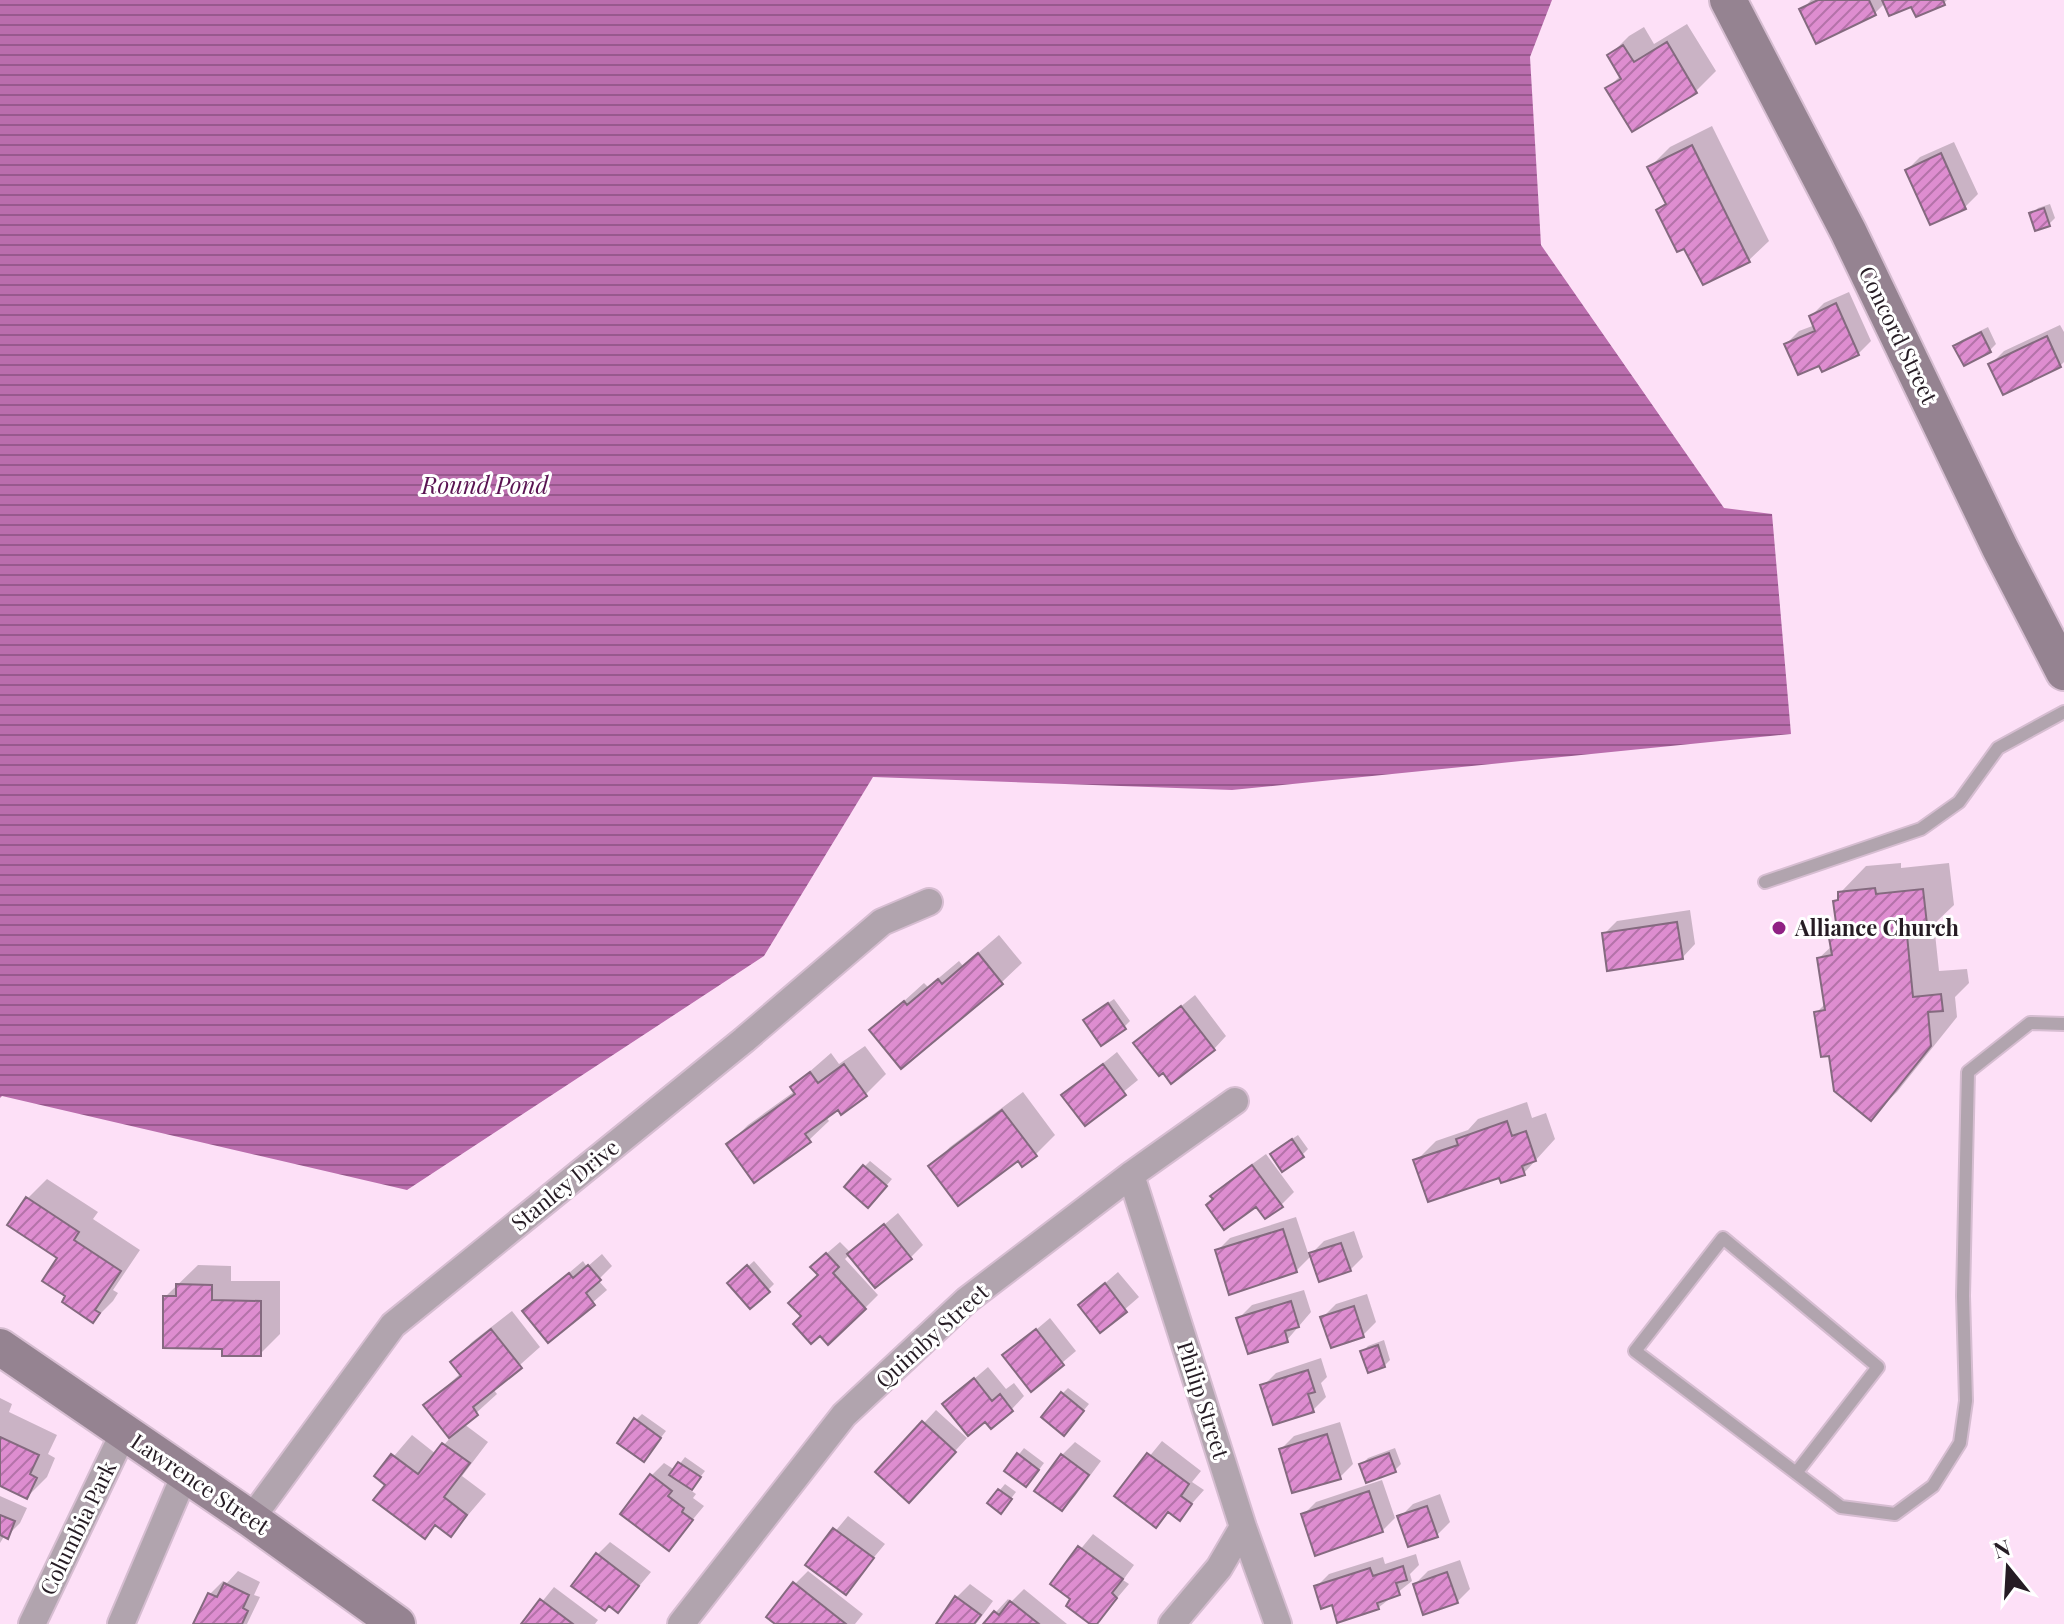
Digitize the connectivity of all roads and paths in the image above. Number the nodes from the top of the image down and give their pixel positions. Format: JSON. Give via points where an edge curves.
{"nodes":[{"id":1,"x":1728,"y":0,"type":"edge"},
{"id":2,"x":2064,"y":672,"type":"edge"},
{"id":3,"x":2064,"y":712,"type":"edge"},
{"id":4,"x":1765,"y":882,"type":"dead end"},
{"id":5,"x":929,"y":902,"type":"dead end"},
{"id":6,"x":2064,"y":1024,"type":"edge"},
{"id":7,"x":1235,"y":1101,"type":"dead end"},
{"id":8,"x":1131,"y":1175,"type":"junction"},
{"id":9,"x":0,"y":1347,"type":"edge"},
{"id":10,"x":124,"y":1432,"type":"junction"},
{"id":11,"x":1796,"y":1473,"type":"junction"},
{"id":12,"x":185,"y":1474,"type":"junction"},
{"id":13,"x":251,"y":1519,"type":"junction"},
{"id":14,"x":1243,"y":1527,"type":"junction"},
{"id":15,"x":32,"y":1624,"type":"edge"},
{"id":16,"x":121,"y":1624,"type":"edge"},
{"id":17,"x":397,"y":1624,"type":"edge"},
{"id":18,"x":681,"y":1624,"type":"edge"},
{"id":19,"x":1172,"y":1624,"type":"edge"},
{"id":20,"x":1278,"y":1624,"type":"edge"}],
"edges":[{"from":1,"to":2,"type":"main road","name":"Concord Street","via":[[1848,231]]},
{"from":3,"to":4,"type":"lane","via":[[1998,748],[1959,802],[1921,829]]},
{"from":5,"to":13,"type":"street","name":"Stanley Drive","via":[[882,922],[393,1325]]},
{"from":6,"to":11,"type":"lane","via":[[2030,1023],[1968,1072],[1966,1401],[1960,1443],[1933,1486],[1895,1514],[1841,1507]]},
{"from":7,"to":8,"type":"street","name":"Quimby Street"},
{"from":8,"to":14,"type":"street","name":"Philip Street"},
{"from":8,"to":18,"type":"street","name":"Quimby Street","via":[[967,1300],[844,1415]]},
{"from":9,"to":10,"type":"main road","name":"Lawrence Street"},
{"from":10,"to":12,"type":"main road","name":"Lawrence Street"},
{"from":10,"to":15,"type":"street","name":"Columbia Park"},
{"from":11,"to":11,"type":"lane","via":[[1635,1351],[1723,1238],[1878,1367]]},
{"from":12,"to":13,"type":"main road","name":"Lawrence Street"},
{"from":12,"to":16,"type":"street"},
{"from":13,"to":17,"type":"main road","name":"Lawrence Street"},
{"from":14,"to":19,"type":"street","via":[[1219,1568]]},
{"from":14,"to":20,"type":"street","name":"Philip Street"}]}
